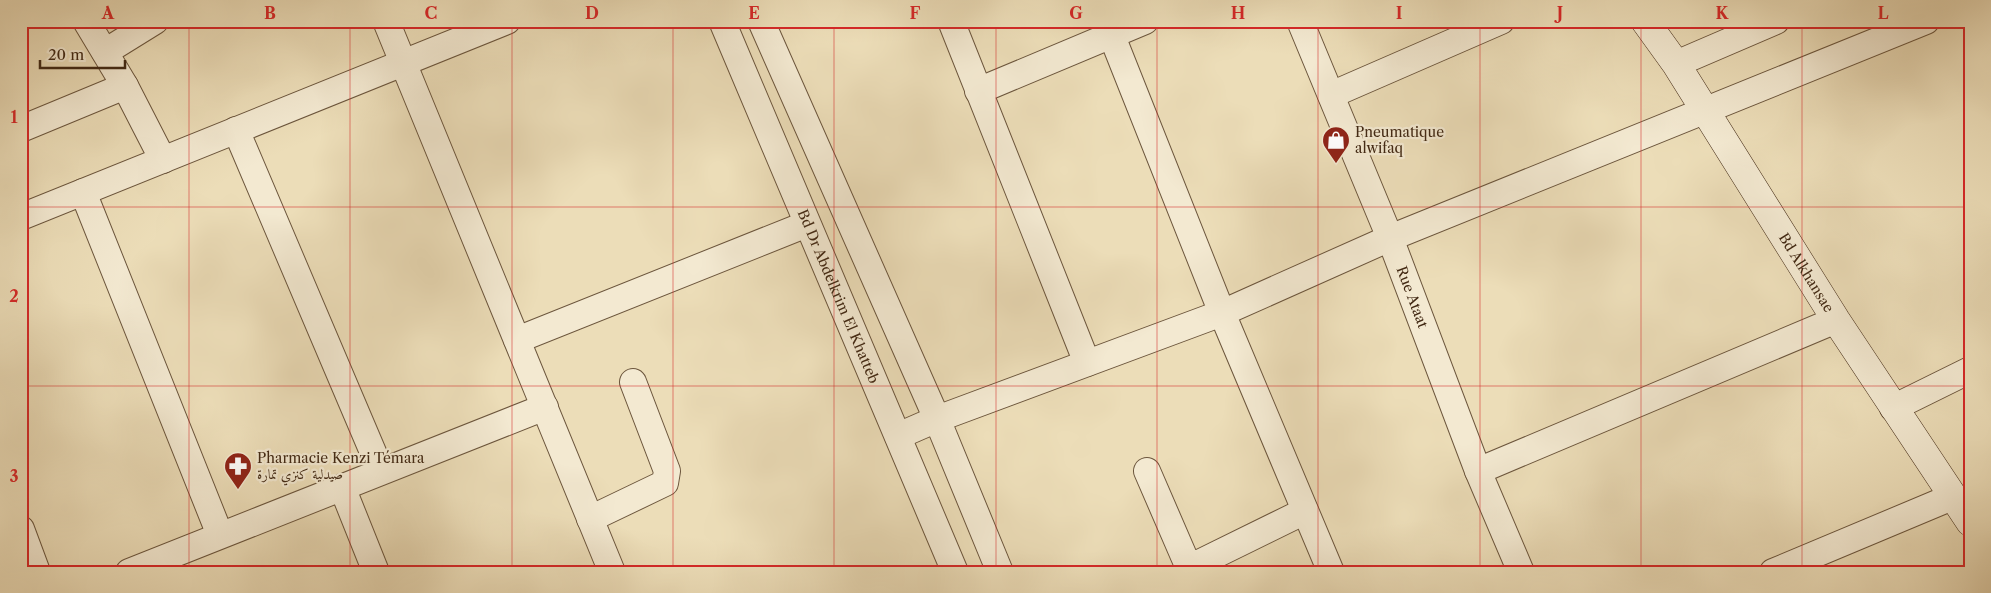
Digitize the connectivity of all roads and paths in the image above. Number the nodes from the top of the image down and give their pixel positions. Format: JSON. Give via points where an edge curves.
{"nodes":[{"id":1,"x":86,"y":21,"type":"edge"},
{"id":2,"x":155,"y":21,"type":"edge"},
{"id":3,"x":386,"y":21,"type":"edge"},
{"id":4,"x":507,"y":21,"type":"edge"},
{"id":5,"x":722,"y":21,"type":"edge"},
{"id":6,"x":761,"y":21,"type":"edge"},
{"id":7,"x":951,"y":21,"type":"edge"},
{"id":8,"x":1146,"y":21,"type":"edge"},
{"id":9,"x":1300,"y":21,"type":"edge"},
{"id":10,"x":1501,"y":21,"type":"edge"},
{"id":11,"x":1645,"y":21,"type":"edge"},
{"id":12,"x":1776,"y":21,"type":"edge"},
{"id":13,"x":1926,"y":21,"type":"edge"},
{"id":14,"x":1109,"y":28,"type":"edge"},
{"id":15,"x":105,"y":52,"type":"junction"},
{"id":16,"x":402,"y":62,"type":"junction"},
{"id":17,"x":1676,"y":64,"type":"junction"},
{"id":18,"x":125,"y":86,"type":"junction"},
{"id":19,"x":978,"y":91,"type":"junction"},
{"id":20,"x":1331,"y":95,"type":"junction"},
{"id":21,"x":1703,"y":110,"type":"junction"},
{"id":22,"x":21,"y":129,"type":"edge"},
{"id":23,"x":236,"y":130,"type":"junction"},
{"id":24,"x":163,"y":160,"type":"junction"},
{"id":25,"x":83,"y":192,"type":"junction"},
{"id":26,"x":21,"y":217,"type":"edge"},
{"id":27,"x":807,"y":224,"type":"junction"},
{"id":28,"x":1390,"y":238,"type":"junction"},
{"id":29,"x":1222,"y":313,"type":"junction"},
{"id":30,"x":1836,"y":320,"type":"junction"},
{"id":31,"x":517,"y":340,"type":"junction"},
{"id":32,"x":1088,"y":363,"type":"junction"},
{"id":33,"x":1970,"y":370,"type":"edge"},
{"id":34,"x":633,"y":382,"type":"dead end"},
{"id":35,"x":544,"y":406,"type":"junction"},
{"id":36,"x":1893,"y":408,"type":"junction"},
{"id":37,"x":937,"y":419,"type":"junction"},
{"id":38,"x":898,"y":436,"type":"junction"},
{"id":39,"x":381,"y":471,"type":"junction"},
{"id":40,"x":1147,"y":471,"type":"dead end"},
{"id":41,"x":1478,"y":471,"type":"junction"},
{"id":42,"x":342,"y":487,"type":"junction"},
{"id":43,"x":1952,"y":497,"type":"junction"},
{"id":44,"x":1305,"y":511,"type":"junction"},
{"id":45,"x":590,"y":519,"type":"junction"},
{"id":46,"x":1970,"y":522,"type":"edge"},
{"id":47,"x":21,"y":530,"type":"edge"},
{"id":48,"x":220,"y":535,"type":"junction"},
{"id":49,"x":1190,"y":570,"type":"edge"},
{"id":50,"x":37,"y":572,"type":"edge"},
{"id":51,"x":129,"y":572,"type":"edge"},
{"id":52,"x":376,"y":572,"type":"edge"},
{"id":53,"x":612,"y":572,"type":"edge"},
{"id":54,"x":955,"y":572,"type":"edge"},
{"id":55,"x":1000,"y":572,"type":"edge"},
{"id":56,"x":1330,"y":572,"type":"edge"},
{"id":57,"x":1521,"y":572,"type":"edge"},
{"id":58,"x":1773,"y":572,"type":"edge"}],
"edges":[{"from":1,"to":15,"type":"street"},
{"from":2,"to":15,"type":"street"},
{"from":3,"to":16,"type":"street"},
{"from":4,"to":16,"type":"street"},
{"from":5,"to":27,"type":"street","name":"Bd Dr Abdelkrim El Khatteb"},
{"from":6,"to":37,"type":"street"},
{"from":7,"to":19,"type":"street"},
{"from":8,"to":14,"type":"street"},
{"from":9,"to":20,"type":"street","name":"Rue Ataat"},
{"from":10,"to":20,"type":"street"},
{"from":11,"to":17,"type":"main road","name":"Bd Alkhansae"},
{"from":12,"to":17,"type":"street"},
{"from":13,"to":21,"type":"street"},
{"from":14,"to":19,"type":"street"},
{"from":14,"to":29,"type":"street"},
{"from":15,"to":18,"type":"street"},
{"from":16,"to":23,"type":"street"},
{"from":16,"to":31,"type":"street"},
{"from":17,"to":21,"type":"main road","name":"Bd Alkhansae"},
{"from":18,"to":22,"type":"street"},
{"from":18,"to":24,"type":"street"},
{"from":19,"to":32,"type":"street"},
{"from":20,"to":28,"type":"street","name":"Rue Ataat"},
{"from":21,"to":28,"type":"street"},
{"from":21,"to":30,"type":"main road","name":"Bd Alkhansae"},
{"from":23,"to":24,"type":"street"},
{"from":23,"to":39,"type":"street"},
{"from":24,"to":25,"type":"street"},
{"from":25,"to":26,"type":"street"},
{"from":25,"to":48,"type":"street"},
{"from":27,"to":31,"type":"street"},
{"from":27,"to":38,"type":"street","name":"Bd Dr Abdelkrim El Khatteb"},
{"from":28,"to":29,"type":"street"},
{"from":28,"to":41,"type":"street","name":"Rue Ataat"},
{"from":29,"to":32,"type":"street"},
{"from":29,"to":44,"type":"street"},
{"from":30,"to":36,"type":"main road","name":"Bd Alkhansae"},
{"from":30,"to":41,"type":"street"},
{"from":31,"to":35,"type":"street"},
{"from":32,"to":37,"type":"street"},
{"from":33,"to":36,"type":"street"},
{"from":34,"to":45,"type":"street","via":[[667,471],[665,483]]},
{"from":35,"to":39,"type":"street"},
{"from":35,"to":45,"type":"street"},
{"from":36,"to":43,"type":"main road","name":"Bd Alkhansae"},
{"from":37,"to":38,"type":"street"},
{"from":37,"to":55,"type":"street"},
{"from":38,"to":54,"type":"street","name":"Bd Dr Abdelkrim El Khatteb"},
{"from":39,"to":42,"type":"street"},
{"from":40,"to":49,"type":"street"},
{"from":41,"to":57,"type":"street","name":"Rue Ataat"},
{"from":42,"to":48,"type":"street"},
{"from":42,"to":52,"type":"street"},
{"from":43,"to":46,"type":"main road","name":"Bd Alkhansae"},
{"from":43,"to":58,"type":"street"},
{"from":44,"to":49,"type":"street"},
{"from":44,"to":56,"type":"street"},
{"from":45,"to":53,"type":"street"},
{"from":47,"to":50,"type":"street"},
{"from":48,"to":51,"type":"street"}]}
